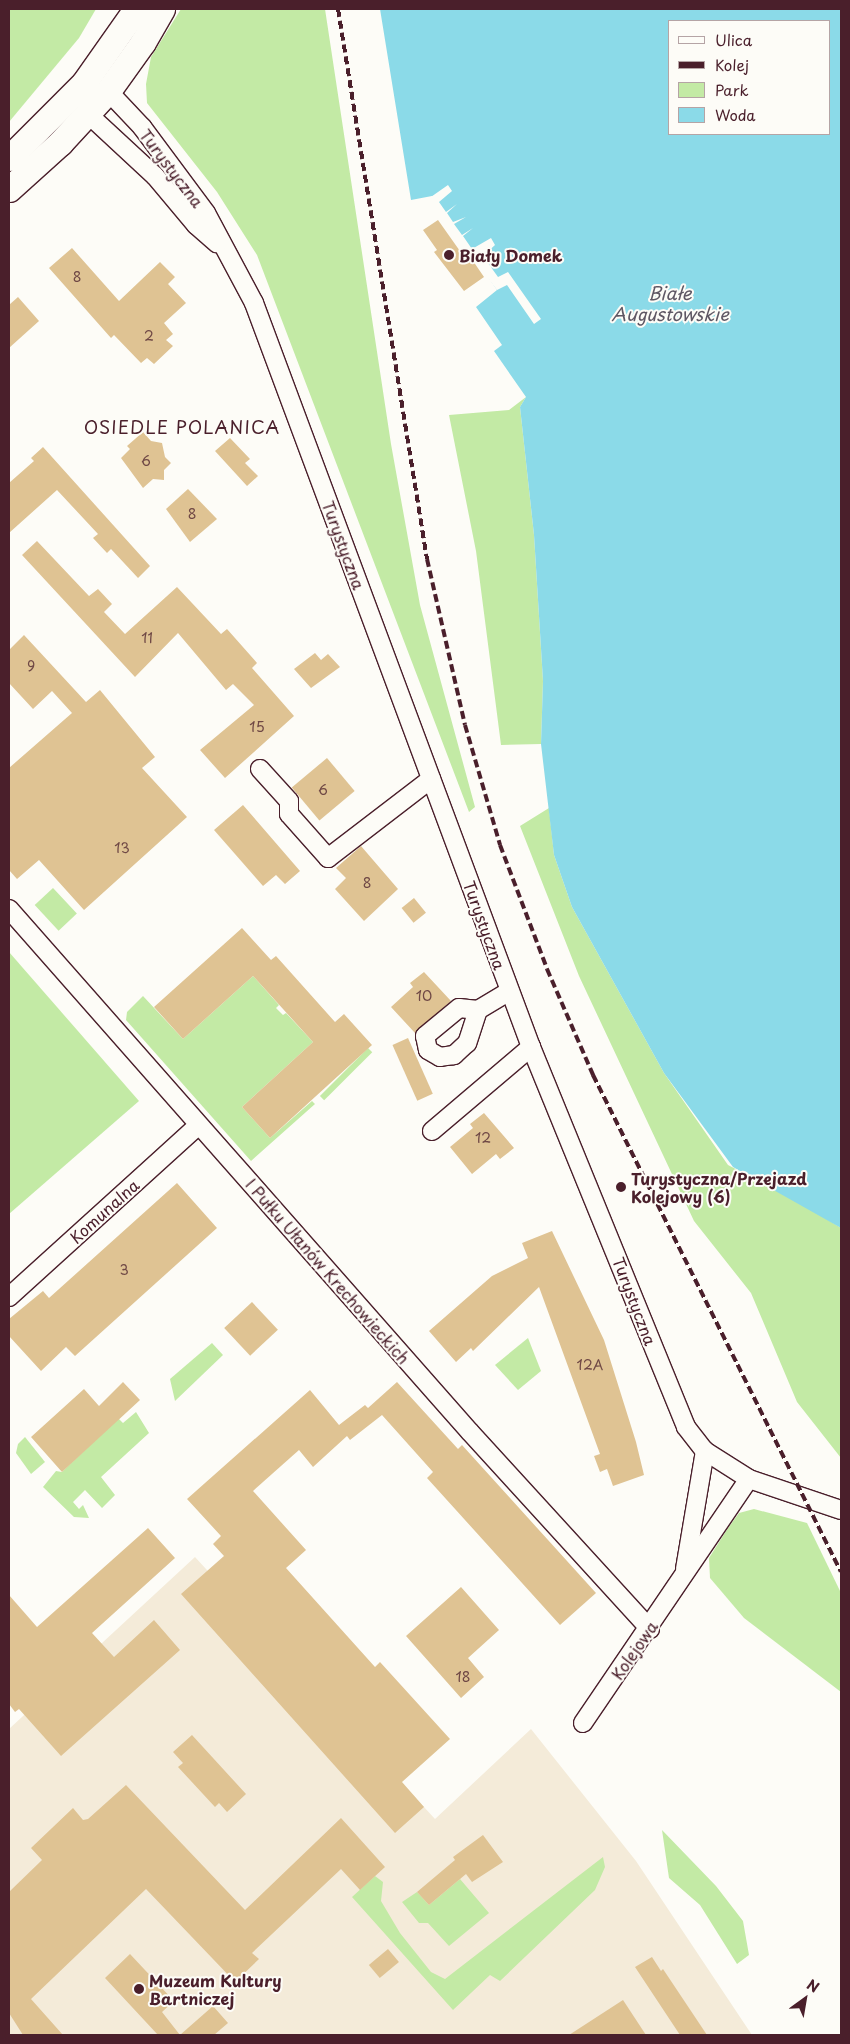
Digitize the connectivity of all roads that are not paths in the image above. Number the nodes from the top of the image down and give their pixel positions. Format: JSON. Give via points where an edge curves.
{"nodes":[{"id":1,"x":136,"y":9,"type":"edge"},
{"id":2,"x":162,"y":9,"type":"edge"},
{"id":3,"x":84,"y":84,"type":"junction"},
{"id":4,"x":108,"y":91,"type":"junction"},
{"id":5,"x":88,"y":114,"type":"junction"},
{"id":6,"x":9,"y":158,"type":"edge"},
{"id":7,"x":9,"y":190,"type":"edge"},
{"id":8,"x":226,"y":251,"type":"junction"},
{"id":9,"x":260,"y":769,"type":"dead end"},
{"id":10,"x":431,"y":778,"type":"junction"},
{"id":11,"x":9,"y":909,"type":"edge"},
{"id":12,"x":510,"y":990,"type":"junction"},
{"id":13,"x":478,"y":1010,"type":"dead end"},
{"id":14,"x":531,"y":1047,"type":"junction"},
{"id":15,"x":199,"y":1125,"type":"junction"},
{"id":16,"x":432,"y":1132,"type":"dead end"},
{"id":17,"x":9,"y":1297,"type":"edge"},
{"id":18,"x":705,"y":1451,"type":"junction"},
{"id":19,"x":749,"y":1479,"type":"junction"},
{"id":20,"x":841,"y":1510,"type":"edge"},
{"id":21,"x":684,"y":1576,"type":"junction"},
{"id":22,"x":650,"y":1629,"type":"junction"},
{"id":23,"x":583,"y":1723,"type":"dead end"}],
"edges":[{"from":1,"to":3,"type":"main road"},
{"from":2,"to":4,"type":"main road"},
{"from":3,"to":4,"type":"main road"},
{"from":3,"to":5,"type":"main road"},
{"from":3,"to":6,"type":"main road"},
{"from":4,"to":5,"type":"main road"},
{"from":4,"to":8,"type":"street","name":"Turystyczna","via":[[142,127],[206,213]]},
{"from":5,"to":7,"type":"main road"},
{"from":5,"to":8,"type":"street","name":"Turystyczna","via":[[155,176],[196,225]]},
{"from":8,"to":10,"type":"street","name":"Turystyczna","via":[[254,303]]},
{"from":9,"to":10,"type":"street","via":[[289,801],[289,814],[328,858]]},
{"from":10,"to":12,"type":"street","name":"Turystyczna"},
{"from":11,"to":15,"type":"street","name":"I Pułku Ułanów Krechowieckich"},
{"from":12,"to":13,"type":"street"},
{"from":12,"to":14,"type":"street","name":"Turystyczna"},
{"from":14,"to":16,"type":"street"},
{"from":14,"to":18,"type":"street","name":"Turystyczna","via":[[674,1402],[686,1427]]},
{"from":15,"to":17,"type":"street","name":"Komunalna"},
{"from":15,"to":22,"type":"street","name":"I Pułku Ułanów Krechowieckich","via":[[470,1432]]},
{"from":18,"to":19,"type":"street","name":"Turystyczna"},
{"from":18,"to":21,"type":"street","name":"Kolejowa"},
{"from":19,"to":20,"type":"street","name":"Turystyczna"},
{"from":19,"to":21,"type":"street","name":"Kolejowa"},
{"from":21,"to":22,"type":"street","name":"Kolejowa"},
{"from":22,"to":23,"type":"street","name":"Kolejowa"}]}
